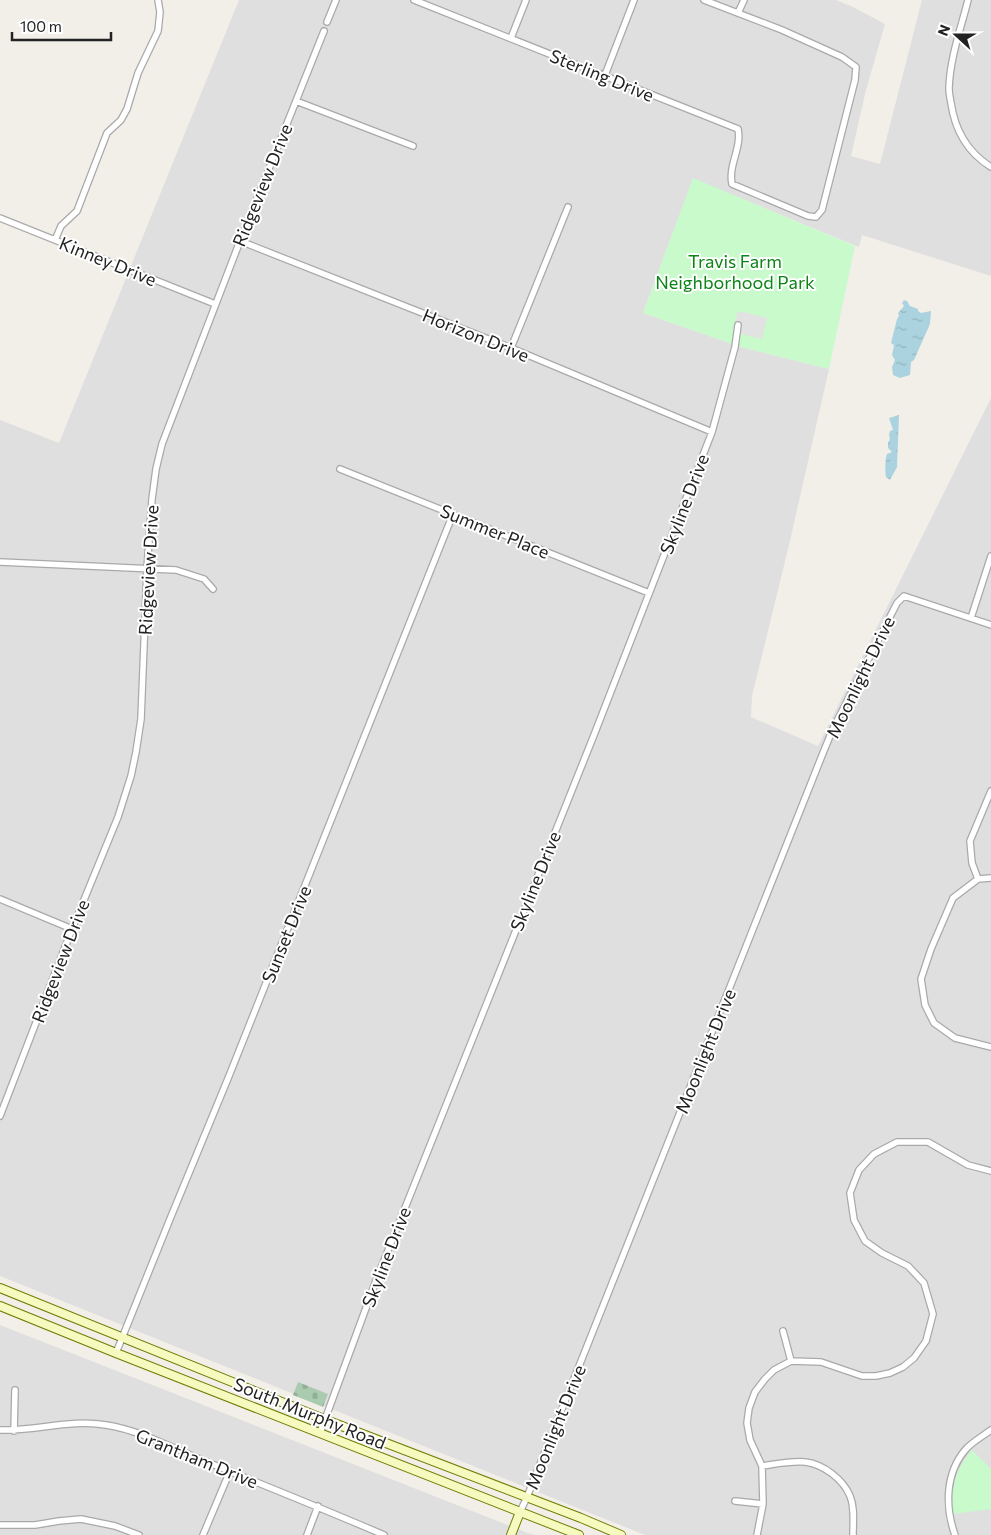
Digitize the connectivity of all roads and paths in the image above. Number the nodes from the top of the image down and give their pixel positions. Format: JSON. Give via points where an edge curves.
{"nodes":[{"id":1,"x":158,"y":0,"type":"edge"},
{"id":2,"x":336,"y":0,"type":"edge"},
{"id":3,"x":415,"y":0,"type":"edge"},
{"id":4,"x":526,"y":0,"type":"edge"},
{"id":5,"x":634,"y":0,"type":"edge"},
{"id":6,"x":704,"y":0,"type":"edge"},
{"id":7,"x":744,"y":0,"type":"edge"},
{"id":8,"x":968,"y":0,"type":"edge"},
{"id":9,"x":738,"y":14,"type":"junction"},
{"id":10,"x":327,"y":22,"type":"dead end"},
{"id":11,"x":324,"y":31,"type":"dead end"},
{"id":12,"x":511,"y":38,"type":"junction"},
{"id":13,"x":605,"y":75,"type":"junction"},
{"id":14,"x":296,"y":101,"type":"junction"},
{"id":15,"x":413,"y":146,"type":"dead end"},
{"id":16,"x":991,"y":167,"type":"edge"},
{"id":17,"x":568,"y":207,"type":"dead end"},
{"id":18,"x":0,"y":218,"type":"edge"},
{"id":19,"x":55,"y":240,"type":"junction"},
{"id":20,"x":240,"y":241,"type":"junction"},
{"id":21,"x":215,"y":304,"type":"junction"},
{"id":22,"x":738,"y":325,"type":"dead end"},
{"id":23,"x":511,"y":348,"type":"junction"},
{"id":24,"x":712,"y":432,"type":"junction"},
{"id":25,"x":340,"y":470,"type":"dead end"},
{"id":26,"x":453,"y":514,"type":"junction"},
{"id":27,"x":991,"y":556,"type":"edge"},
{"id":28,"x":0,"y":562,"type":"edge"},
{"id":29,"x":147,"y":569,"type":"junction"},
{"id":30,"x":213,"y":589,"type":"dead end"},
{"id":31,"x":649,"y":593,"type":"junction"},
{"id":32,"x":971,"y":618,"type":"junction"},
{"id":33,"x":991,"y":625,"type":"edge"},
{"id":34,"x":991,"y":791,"type":"edge"},
{"id":35,"x":991,"y":878,"type":"edge"},
{"id":36,"x":978,"y":879,"type":"junction"},
{"id":37,"x":0,"y":899,"type":"edge"},
{"id":38,"x":72,"y":929,"type":"junction"},
{"id":39,"x":991,"y":1047,"type":"edge"},
{"id":40,"x":3,"y":1101,"type":"edge"},
{"id":41,"x":0,"y":1116,"type":"edge"},
{"id":42,"x":991,"y":1171,"type":"edge"},
{"id":43,"x":0,"y":1288,"type":"edge"},
{"id":44,"x":0,"y":1306,"type":"edge"},
{"id":45,"x":783,"y":1331,"type":"dead end"},
{"id":46,"x":123,"y":1337,"type":"junction"},
{"id":47,"x":116,"y":1353,"type":"junction"},
{"id":48,"x":791,"y":1361,"type":"junction"},
{"id":49,"x":16,"y":1390,"type":"dead end"},
{"id":50,"x":326,"y":1420,"type":"junction"},
{"id":51,"x":0,"y":1430,"type":"edge"},
{"id":52,"x":991,"y":1430,"type":"edge"},
{"id":53,"x":14,"y":1431,"type":"junction"},
{"id":54,"x":320,"y":1433,"type":"junction"},
{"id":55,"x":762,"y":1466,"type":"junction"},
{"id":56,"x":230,"y":1470,"type":"junction"},
{"id":57,"x":527,"y":1497,"type":"junction"},
{"id":58,"x":735,"y":1501,"type":"dead end"},
{"id":59,"x":763,"y":1504,"type":"junction"},
{"id":60,"x":318,"y":1506,"type":"junction"},
{"id":61,"x":520,"y":1512,"type":"junction"},
{"id":62,"x":0,"y":1525,"type":"edge"},
{"id":63,"x":139,"y":1535,"type":"edge"},
{"id":64,"x":203,"y":1535,"type":"edge"},
{"id":65,"x":307,"y":1535,"type":"edge"},
{"id":66,"x":384,"y":1535,"type":"edge"},
{"id":67,"x":510,"y":1535,"type":"edge"},
{"id":68,"x":580,"y":1535,"type":"edge"},
{"id":69,"x":621,"y":1535,"type":"edge"},
{"id":70,"x":757,"y":1535,"type":"edge"},
{"id":71,"x":853,"y":1535,"type":"edge"},
{"id":72,"x":955,"y":1535,"type":"edge"}],
"edges":[{"from":1,"to":19,"type":"street","via":[[158,31],[138,73],[127,109],[121,120],[106,133],[77,211],[60,226]]},
{"from":2,"to":10,"type":"street"},
{"from":3,"to":12,"type":"street","name":"Sterling Drive"},
{"from":4,"to":12,"type":"street"},
{"from":5,"to":13,"type":"street"},
{"from":6,"to":9,"type":"street"},
{"from":7,"to":9,"type":"street"},
{"from":8,"to":16,"type":"street","via":[[953,58],[949,89],[953,116],[962,140]]},
{"from":9,"to":13,"type":"street","name":"Sterling Drive","via":[[782,30],[842,57],[856,67],[822,210],[816,217],[732,184],[730,175],[740,137],[738,129]]},
{"from":11,"to":14,"type":"street","name":"Ridgeview Drive"},
{"from":12,"to":13,"type":"street","name":"Sterling Drive"},
{"from":14,"to":15,"type":"street"},
{"from":14,"to":20,"type":"street","name":"Ridgeview Drive"},
{"from":17,"to":23,"type":"street"},
{"from":18,"to":19,"type":"street","name":"Kinney Drive"},
{"from":19,"to":21,"type":"street","name":"Kinney Drive"},
{"from":20,"to":21,"type":"street","name":"Ridgeview Drive"},
{"from":20,"to":23,"type":"street","name":"Horizon Drive"},
{"from":21,"to":29,"type":"street","name":"Ridgeview Drive","via":[[160,450],[152,500]]},
{"from":22,"to":24,"type":"street","name":"Skyline Drive","via":[[736,347]]},
{"from":23,"to":24,"type":"street","name":"Horizon Drive"},
{"from":24,"to":31,"type":"street","name":"Skyline Drive"},
{"from":25,"to":26,"type":"street","name":"Summer Place"},
{"from":26,"to":31,"type":"street","name":"Summer Place"},
{"from":26,"to":46,"type":"street","name":"Sunset Drive"},
{"from":27,"to":32,"type":"street"},
{"from":28,"to":29,"type":"street"},
{"from":29,"to":30,"type":"street","via":[[176,570],[197,576]]},
{"from":29,"to":38,"type":"street","name":"Ridgeview Drive","via":[[136,752],[118,817]]},
{"from":31,"to":50,"type":"street","name":"Skyline Drive","via":[[377,1278]]},
{"from":32,"to":33,"type":"street"},
{"from":32,"to":57,"type":"street","name":"Moonlight Drive","via":[[904,596],[897,603],[874,648],[823,753]]},
{"from":34,"to":36,"type":"street","via":[[970,841]]},
{"from":35,"to":36,"type":"street"},
{"from":36,"to":39,"type":"street","via":[[954,898],[921,978],[925,1005],[934,1023],[955,1038]]},
{"from":37,"to":38,"type":"street"},
{"from":38,"to":40,"type":"street","name":"Ridgeview Drive"},
{"from":40,"to":41,"type":"street","name":"Ridgeview Drive"},
{"from":42,"to":48,"type":"street","via":[[968,1165],[928,1142],[897,1142],[874,1154],[859,1170],[850,1193],[854,1220],[865,1241],[908,1266],[924,1283],[933,1314],[926,1341],[903,1367],[876,1376],[862,1376],[822,1362]]},
{"from":43,"to":46,"type":"main road","name":"South Murphy Road"},
{"from":44,"to":47,"type":"main road","name":"South Murphy Road"},
{"from":45,"to":48,"type":"street"},
{"from":46,"to":47,"type":"street","name":"Sunset Drive"},
{"from":46,"to":50,"type":"main road","name":"South Murphy Road"},
{"from":47,"to":54,"type":"main road","name":"South Murphy Road"},
{"from":48,"to":55,"type":"street","via":[[765,1379],[749,1408],[750,1440]]},
{"from":49,"to":53,"type":"street"},
{"from":50,"to":54,"type":"street","name":"Skyline Drive"},
{"from":50,"to":57,"type":"main road","name":"South Murphy Road"},
{"from":51,"to":53,"type":"street","name":"Grantham Drive"},
{"from":52,"to":72,"type":"street","via":[[966,1449],[948,1488],[948,1505]]},
{"from":53,"to":56,"type":"street","name":"Grantham Drive","via":[[67,1423],[106,1425],[126,1429]]},
{"from":54,"to":61,"type":"main road","name":"South Murphy Road"},
{"from":55,"to":59,"type":"street"},
{"from":55,"to":71,"type":"street","via":[[805,1462],[818,1465],[832,1474],[850,1496]]},
{"from":56,"to":60,"type":"street","name":"Grantham Drive"},
{"from":56,"to":64,"type":"street"},
{"from":57,"to":61,"type":"street","name":"Moonlight Drive"},
{"from":57,"to":69,"type":"main road","name":"South Murphy Road"},
{"from":58,"to":59,"type":"street"},
{"from":59,"to":70,"type":"street"},
{"from":60,"to":65,"type":"street"},
{"from":60,"to":66,"type":"street","name":"Grantham Drive"},
{"from":61,"to":67,"type":"main road"},
{"from":61,"to":68,"type":"main road","name":"South Murphy Road"},
{"from":62,"to":63,"type":"street","via":[[34,1525],[81,1519]]}]}
